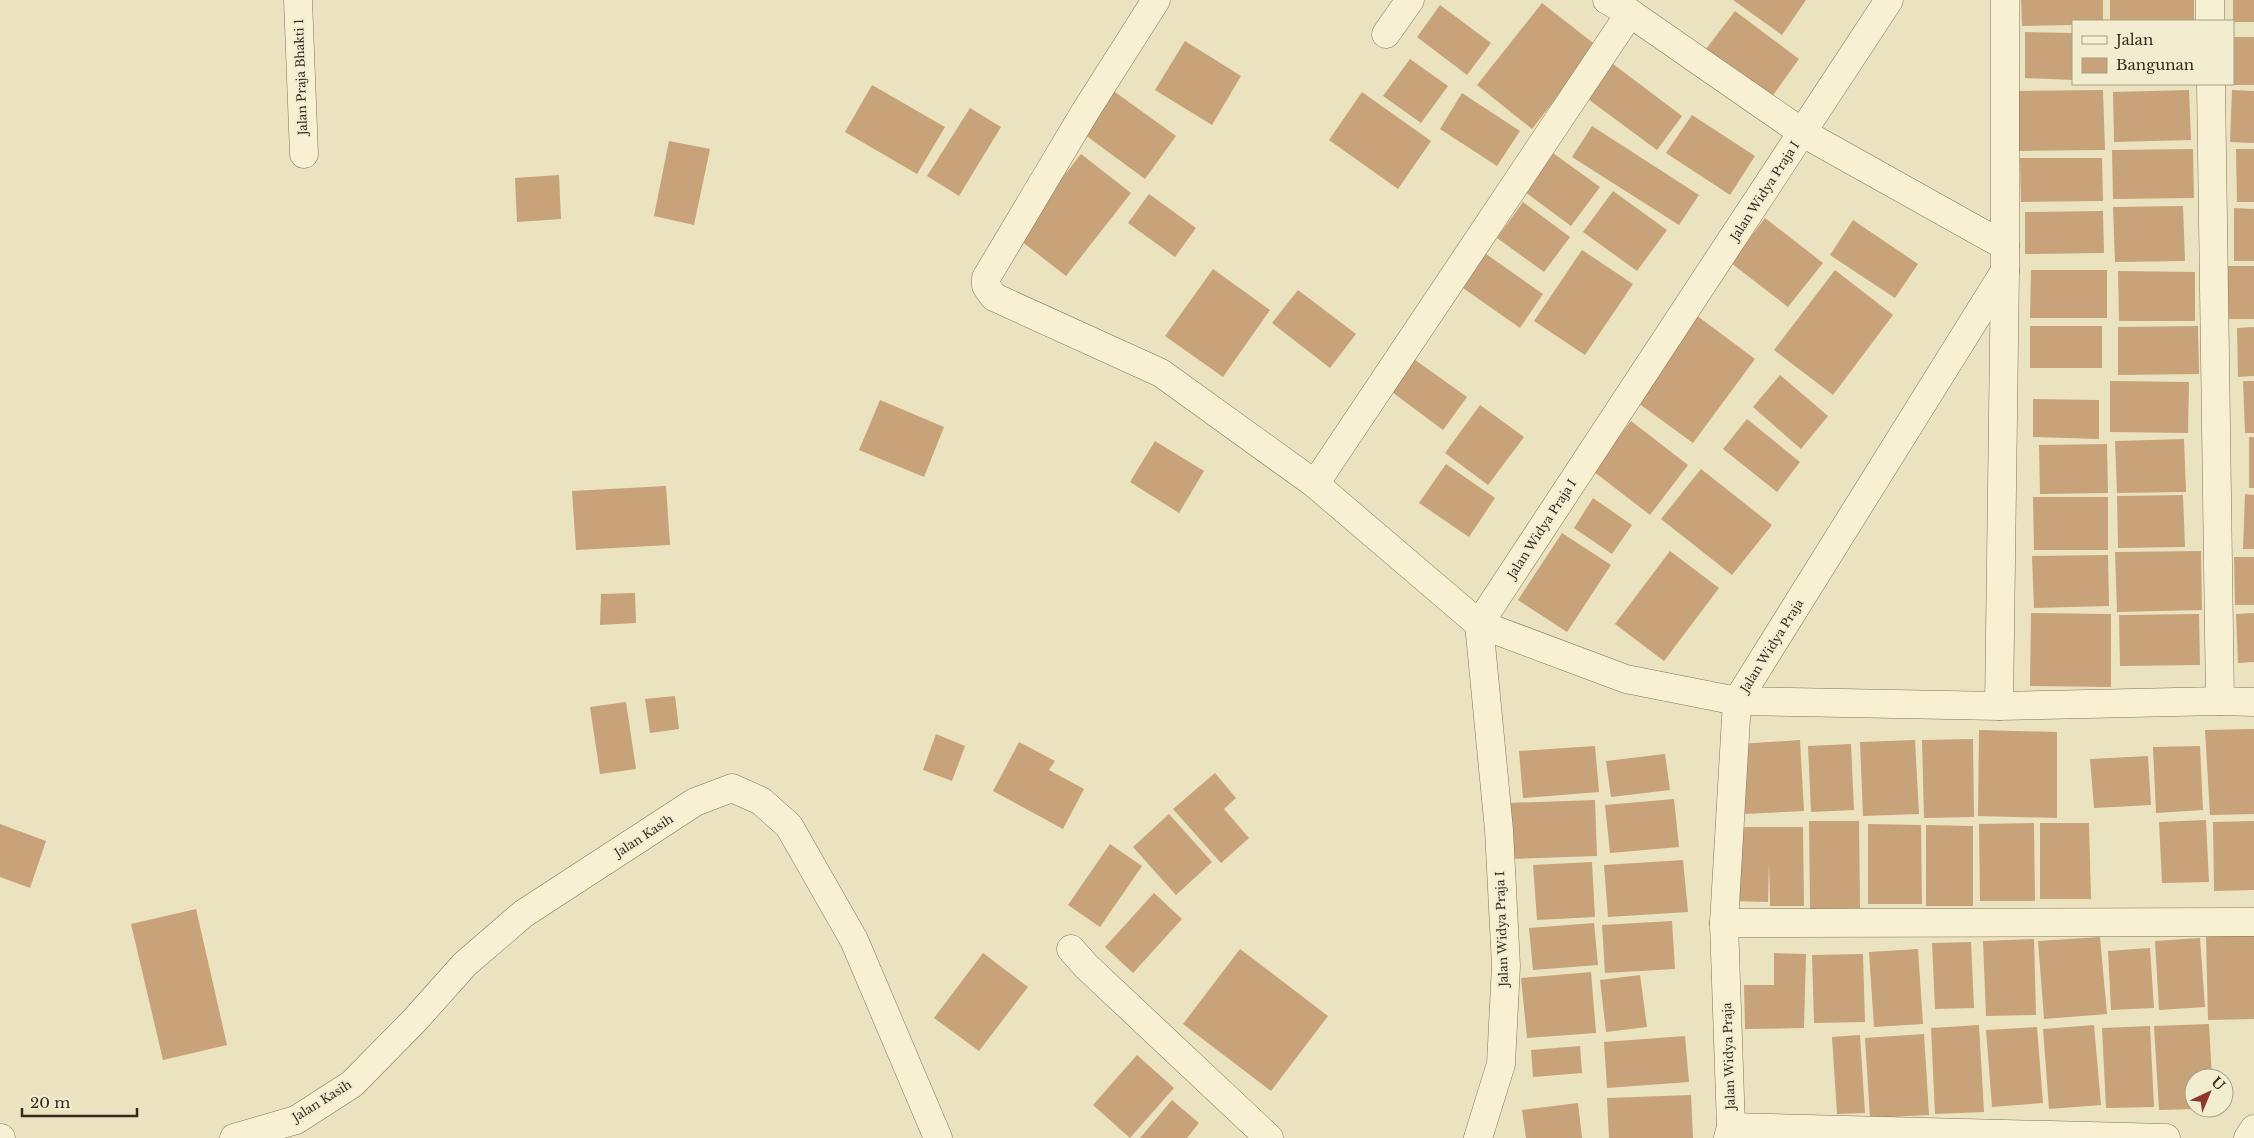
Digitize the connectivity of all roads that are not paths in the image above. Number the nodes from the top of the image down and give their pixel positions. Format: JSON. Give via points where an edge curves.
{"nodes":[{"id":1,"x":298,"y":0,"type":"edge"},
{"id":2,"x":1156,"y":0,"type":"edge"},
{"id":3,"x":1410,"y":0,"type":"edge"},
{"id":4,"x":1889,"y":0,"type":"edge"},
{"id":5,"x":2005,"y":0,"type":"edge"},
{"id":6,"x":2210,"y":0,"type":"edge"},
{"id":7,"x":1618,"y":7,"type":"edge"},
{"id":8,"x":2210,"y":20,"type":"edge"},
{"id":9,"x":1386,"y":34,"type":"dead end"},
{"id":10,"x":2211,"y":85,"type":"edge"},
{"id":11,"x":1803,"y":133,"type":"junction"},
{"id":12,"x":304,"y":154,"type":"dead end"},
{"id":13,"x":2005,"y":258,"type":"junction"},
{"id":14,"x":1315,"y":484,"type":"junction"},
{"id":15,"x":1480,"y":624,"type":"junction"},
{"id":16,"x":2220,"y":700,"type":"junction"},
{"id":17,"x":1737,"y":701,"type":"junction"},
{"id":18,"x":2254,"y":702,"type":"edge"},
{"id":19,"x":1999,"y":706,"type":"junction"},
{"id":20,"x":2254,"y":922,"type":"edge"},
{"id":21,"x":1724,"y":923,"type":"junction"},
{"id":22,"x":1071,"y":949,"type":"dead end"},
{"id":23,"x":2254,"y":1129,"type":"edge"},
{"id":24,"x":1730,"y":1132,"type":"edge"},
{"id":25,"x":234,"y":1138,"type":"edge"},
{"id":26,"x":938,"y":1138,"type":"edge"},
{"id":27,"x":1268,"y":1138,"type":"edge"},
{"id":28,"x":1478,"y":1138,"type":"edge"},
{"id":29,"x":2166,"y":1138,"type":"edge"},
{"id":30,"x":2248,"y":1138,"type":"edge"}],
"edges":[{"from":1,"to":12,"type":"street","name":"Jalan Praja Bhakti 1"},
{"from":2,"to":14,"type":"street","via":[[986,278],[986,286],[994,297],[1161,373]]},
{"from":3,"to":9,"type":"street"},
{"from":4,"to":11,"type":"street","name":"Jalan Widya Praja I"},
{"from":5,"to":13,"type":"street"},
{"from":6,"to":8,"type":"street"},
{"from":7,"to":11,"type":"street"},
{"from":7,"to":14,"type":"street"},
{"from":10,"to":16,"type":"street"},
{"from":11,"to":13,"type":"street"},
{"from":11,"to":15,"type":"street","name":"Jalan Widya Praja I"},
{"from":13,"to":17,"type":"street","name":"Jalan Widya Praja"},
{"from":13,"to":19,"type":"street"},
{"from":14,"to":15,"type":"street"},
{"from":15,"to":17,"type":"street","via":[[1626,679]]},
{"from":15,"to":28,"type":"street","name":"Jalan Widya Praja I","via":[[1499,830],[1506,966],[1501,1064]]},
{"from":16,"to":18,"type":"street"},
{"from":16,"to":19,"type":"street"},
{"from":17,"to":19,"type":"street"},
{"from":17,"to":21,"type":"street","name":"Jalan Widya Praja"},
{"from":20,"to":21,"type":"street"},
{"from":21,"to":24,"type":"street","name":"Jalan Widya Praja"},
{"from":22,"to":27,"type":"street"},
{"from":23,"to":30,"type":"street"},
{"from":24,"to":29,"type":"street"},
{"from":25,"to":26,"type":"street","name":"Jalan Kasih","via":[[296,1120],[352,1084],[465,964],[523,914],[694,802],[732,788],[761,801],[789,826],[854,940]]}]}
